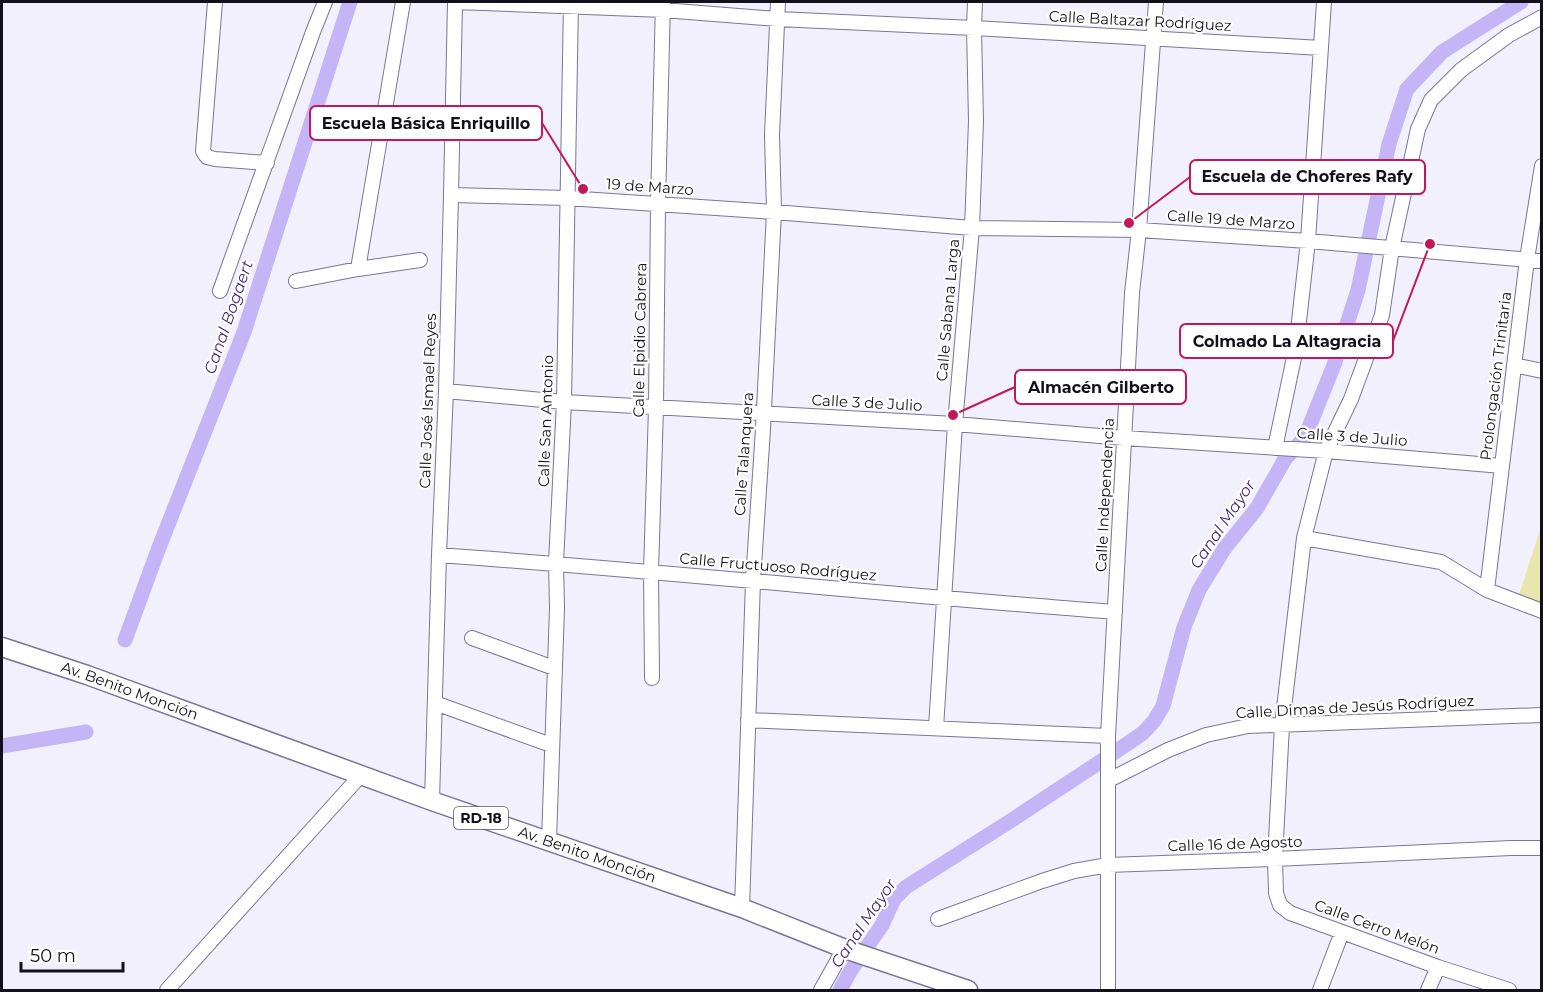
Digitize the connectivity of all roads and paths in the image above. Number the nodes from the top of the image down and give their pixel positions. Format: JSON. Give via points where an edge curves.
{"nodes":[{"id":1,"x":215,"y":2,"type":"edge"},
{"id":2,"x":325,"y":2,"type":"edge"},
{"id":3,"x":403,"y":2,"type":"edge"},
{"id":4,"x":454,"y":2,"type":"edge"},
{"id":5,"x":778,"y":2,"type":"edge"},
{"id":6,"x":975,"y":2,"type":"edge"},
{"id":7,"x":1156,"y":2,"type":"edge"},
{"id":8,"x":1324,"y":2,"type":"edge"},
{"id":9,"x":571,"y":4,"type":"edge"},
{"id":10,"x":663,"y":6,"type":"edge"},
{"id":11,"x":1542,"y":17,"type":"edge"},
{"id":12,"x":777,"y":19,"type":"junction"},
{"id":13,"x":974,"y":28,"type":"junction"},
{"id":14,"x":1155,"y":39,"type":"junction"},
{"id":15,"x":1321,"y":48,"type":"junction"},
{"id":16,"x":267,"y":163,"type":"junction"},
{"id":17,"x":1542,"y":166,"type":"edge"},
{"id":18,"x":451,"y":195,"type":"junction"},
{"id":19,"x":567,"y":198,"type":"junction"},
{"id":20,"x":658,"y":204,"type":"junction"},
{"id":21,"x":774,"y":212,"type":"junction"},
{"id":22,"x":972,"y":228,"type":"junction"},
{"id":23,"x":1139,"y":230,"type":"junction"},
{"id":24,"x":1308,"y":241,"type":"junction"},
{"id":25,"x":1392,"y":248,"type":"junction"},
{"id":26,"x":420,"y":260,"type":"dead end"},
{"id":27,"x":1534,"y":260,"type":"edge"},
{"id":28,"x":358,"y":269,"type":"junction"},
{"id":29,"x":296,"y":281,"type":"dead end"},
{"id":30,"x":220,"y":291,"type":"dead end"},
{"id":31,"x":1514,"y":365,"type":"junction"},
{"id":32,"x":1542,"y":371,"type":"edge"},
{"id":33,"x":446,"y":391,"type":"junction"},
{"id":34,"x":564,"y":402,"type":"junction"},
{"id":35,"x":656,"y":408,"type":"junction"},
{"id":36,"x":763,"y":414,"type":"junction"},
{"id":37,"x":955,"y":424,"type":"junction"},
{"id":38,"x":1124,"y":438,"type":"junction"},
{"id":39,"x":1278,"y":449,"type":"junction"},
{"id":40,"x":1326,"y":451,"type":"junction"},
{"id":41,"x":1502,"y":466,"type":"junction"},
{"id":42,"x":1304,"y":538,"type":"junction"},
{"id":43,"x":439,"y":555,"type":"junction"},
{"id":44,"x":556,"y":563,"type":"junction"},
{"id":45,"x":651,"y":572,"type":"junction"},
{"id":46,"x":753,"y":581,"type":"junction"},
{"id":47,"x":1486,"y":590,"type":"junction"},
{"id":48,"x":944,"y":599,"type":"junction"},
{"id":49,"x":1542,"y":611,"type":"edge"},
{"id":50,"x":1115,"y":612,"type":"junction"},
{"id":51,"x":472,"y":638,"type":"dead end"},
{"id":52,"x":2,"y":647,"type":"edge"},
{"id":53,"x":554,"y":668,"type":"junction"},
{"id":54,"x":652,"y":678,"type":"dead end"},
{"id":55,"x":435,"y":703,"type":"junction"},
{"id":56,"x":1542,"y":715,"type":"edge"},
{"id":57,"x":748,"y":720,"type":"junction"},
{"id":58,"x":1282,"y":725,"type":"junction"},
{"id":59,"x":936,"y":728,"type":"junction"},
{"id":60,"x":1108,"y":738,"type":"junction"},
{"id":61,"x":551,"y":746,"type":"junction"},
{"id":62,"x":361,"y":775,"type":"junction"},
{"id":63,"x":1109,"y":776,"type":"junction"},
{"id":64,"x":432,"y":801,"type":"junction"},
{"id":65,"x":549,"y":841,"type":"junction"},
{"id":66,"x":1542,"y":848,"type":"edge"},
{"id":67,"x":1275,"y":859,"type":"junction"},
{"id":68,"x":1108,"y":865,"type":"junction"},
{"id":69,"x":742,"y":908,"type":"junction"},
{"id":70,"x":938,"y":919,"type":"dead end"},
{"id":71,"x":1342,"y":932,"type":"junction"},
{"id":72,"x":846,"y":950,"type":"junction"},
{"id":73,"x":1438,"y":967,"type":"junction"},
{"id":74,"x":167,"y":990,"type":"edge"},
{"id":75,"x":821,"y":990,"type":"edge"},
{"id":76,"x":968,"y":990,"type":"edge"},
{"id":77,"x":1108,"y":990,"type":"edge"},
{"id":78,"x":1320,"y":990,"type":"edge"},
{"id":79,"x":1428,"y":990,"type":"edge"},
{"id":80,"x":1509,"y":990,"type":"edge"}],
"edges":[{"from":1,"to":16,"type":"street","via":[[203,151],[215,159]]},
{"from":2,"to":16,"type":"street"},
{"from":3,"to":28,"type":"street"},
{"from":4,"to":9,"type":"street","name":"Calle Baltazar Rodríguez"},
{"from":4,"to":18,"type":"street","name":"Calle José Ismael Reyes"},
{"from":5,"to":12,"type":"street","name":"Calle Talanquera"},
{"from":6,"to":13,"type":"street","name":"Calle Sabana Larga"},
{"from":7,"to":14,"type":"street","name":"Calle Independencia"},
{"from":8,"to":15,"type":"street"},
{"from":9,"to":10,"type":"street","name":"Calle Baltazar Rodríguez"},
{"from":9,"to":19,"type":"street","name":"Calle San Antonio"},
{"from":10,"to":12,"type":"street","name":"Calle Baltazar Rodríguez"},
{"from":10,"to":20,"type":"street","name":"Calle Elpidio Cabrera"},
{"from":11,"to":25,"type":"street","via":[[1509,35],[1461,70],[1431,100],[1418,129]]},
{"from":12,"to":13,"type":"street","name":"Calle Baltazar Rodríguez"},
{"from":12,"to":21,"type":"street","name":"Calle Talanquera","via":[[772,135]]},
{"from":13,"to":14,"type":"street","name":"Calle Baltazar Rodríguez"},
{"from":13,"to":22,"type":"street","name":"Calle Sabana Larga"},
{"from":14,"to":15,"type":"street","name":"Calle Baltazar Rodríguez"},
{"from":14,"to":23,"type":"street","name":"Calle Independencia"},
{"from":15,"to":24,"type":"street"},
{"from":16,"to":30,"type":"street"},
{"from":17,"to":27,"type":"street","name":"Prolongación Trinitaria"},
{"from":18,"to":19,"type":"street","name":"19 de Marzo"},
{"from":18,"to":33,"type":"street","name":"Calle José Ismael Reyes"},
{"from":19,"to":20,"type":"street","name":"19 de Marzo"},
{"from":19,"to":34,"type":"street","name":"Calle San Antonio"},
{"from":20,"to":21,"type":"street","name":"19 de Marzo"},
{"from":20,"to":35,"type":"street","name":"Calle Elpidio Cabrera"},
{"from":21,"to":22,"type":"street","name":"Calle 19 de Marzo"},
{"from":21,"to":36,"type":"street","name":"Calle Talanquera"},
{"from":22,"to":23,"type":"street","name":"Calle 19 de Marzo"},
{"from":22,"to":37,"type":"street","name":"Calle Sabana Larga"},
{"from":23,"to":24,"type":"street","name":"Calle 19 de Marzo"},
{"from":23,"to":38,"type":"street","name":"Calle Independencia"},
{"from":24,"to":25,"type":"street","name":"Calle 19 de Marzo"},
{"from":24,"to":39,"type":"street","via":[[1296,348]]},
{"from":25,"to":27,"type":"street","name":"Calle 19 de Marzo"},
{"from":25,"to":40,"type":"street","via":[[1382,315],[1351,399]]},
{"from":26,"to":28,"type":"street"},
{"from":27,"to":31,"type":"street","name":"Prolongación Trinitaria"},
{"from":28,"to":29,"type":"street"},
{"from":31,"to":32,"type":"street"},
{"from":31,"to":41,"type":"street","name":"Prolongación Trinitaria"},
{"from":33,"to":34,"type":"street","name":"Calle 3 de Julio"},
{"from":33,"to":43,"type":"street","name":"Calle José Ismael Reyes"},
{"from":34,"to":35,"type":"street","name":"Calle 3 de Julio"},
{"from":34,"to":44,"type":"street","name":"Calle San Antonio"},
{"from":35,"to":36,"type":"street","name":"Calle 3 de Julio"},
{"from":35,"to":45,"type":"street","name":"Calle Elpidio Cabrera"},
{"from":36,"to":37,"type":"street","name":"Calle 3 de Julio"},
{"from":36,"to":46,"type":"street","name":"Calle Talanquera"},
{"from":37,"to":38,"type":"street","name":"Calle 3 de Julio"},
{"from":37,"to":48,"type":"street","name":"Calle Sabana Larga"},
{"from":38,"to":39,"type":"street","name":"Calle 3 de Julio"},
{"from":38,"to":50,"type":"street","name":"Calle Independencia"},
{"from":39,"to":40,"type":"street","name":"Calle 3 de Julio"},
{"from":40,"to":41,"type":"street","name":"Calle 3 de Julio"},
{"from":40,"to":42,"type":"street"},
{"from":41,"to":47,"type":"street","name":"Prolongación Trinitaria"},
{"from":42,"to":47,"type":"street","via":[[1441,562]]},
{"from":42,"to":58,"type":"street"},
{"from":43,"to":44,"type":"street","name":"Calle Fructuoso Rodríguez"},
{"from":43,"to":55,"type":"street","name":"Calle José Ismael Reyes"},
{"from":44,"to":45,"type":"street","name":"Calle Fructuoso Rodríguez"},
{"from":44,"to":53,"type":"street","name":"Calle San Antonio"},
{"from":45,"to":46,"type":"street","name":"Calle Fructuoso Rodríguez"},
{"from":45,"to":54,"type":"street","name":"Calle Elpidio Cabrera"},
{"from":46,"to":48,"type":"street","name":"Calle Fructuoso Rodríguez"},
{"from":46,"to":57,"type":"street","name":"Calle Talanquera"},
{"from":47,"to":49,"type":"street"},
{"from":48,"to":50,"type":"street","name":"Calle Fructuoso Rodríguez"},
{"from":48,"to":59,"type":"street","name":"Calle Sabana Larga"},
{"from":50,"to":60,"type":"street","name":"Calle Independencia"},
{"from":51,"to":53,"type":"street"},
{"from":52,"to":62,"type":"main road","name":"Av. Benito Monción","number":"RD-18"},
{"from":53,"to":61,"type":"street","name":"Calle San Antonio"},
{"from":55,"to":61,"type":"street"},
{"from":55,"to":64,"type":"street","name":"Calle José Ismael Reyes"},
{"from":56,"to":58,"type":"street","name":"Calle Dimas de Jesús Rodríguez"},
{"from":57,"to":59,"type":"street"},
{"from":57,"to":69,"type":"street","name":"Calle Talanquera"},
{"from":58,"to":63,"type":"street","name":"Calle Dimas de Jesús Rodríguez","via":[[1248,726],[1206,735]]},
{"from":58,"to":67,"type":"street"},
{"from":59,"to":60,"type":"street"},
{"from":60,"to":63,"type":"street","name":"Calle Independencia"},
{"from":61,"to":65,"type":"street","name":"Calle San Antonio"},
{"from":62,"to":64,"type":"main road","name":"Av. Benito Monción","number":"RD-18"},
{"from":62,"to":74,"type":"street"},
{"from":63,"to":68,"type":"street","name":"Calle Independencia"},
{"from":64,"to":65,"type":"main road","name":"Av. Benito Monción","number":"RD-18"},
{"from":65,"to":69,"type":"main road","name":"Av. Benito Monción","number":"RD-18"},
{"from":66,"to":67,"type":"street","name":"Calle 16 de Agosto"},
{"from":67,"to":68,"type":"street","name":"Calle 16 de Agosto"},
{"from":67,"to":71,"type":"street","name":"Calle Cerro Melón","via":[[1280,905],[1290,913]]},
{"from":68,"to":70,"type":"street","name":"Calle 16 de Agosto","via":[[1042,881]]},
{"from":68,"to":77,"type":"street","name":"Calle Independencia"},
{"from":69,"to":72,"type":"main road","name":"Av. Benito Monción","number":"RD-18"},
{"from":71,"to":73,"type":"street","name":"Calle Cerro Melón"},
{"from":71,"to":78,"type":"street"},
{"from":72,"to":75,"type":"street"},
{"from":72,"to":76,"type":"main road","name":"Av. Benito Monción","number":"RD-18"},
{"from":73,"to":79,"type":"street"},
{"from":73,"to":80,"type":"street","name":"Calle Cerro Melón"}]}
